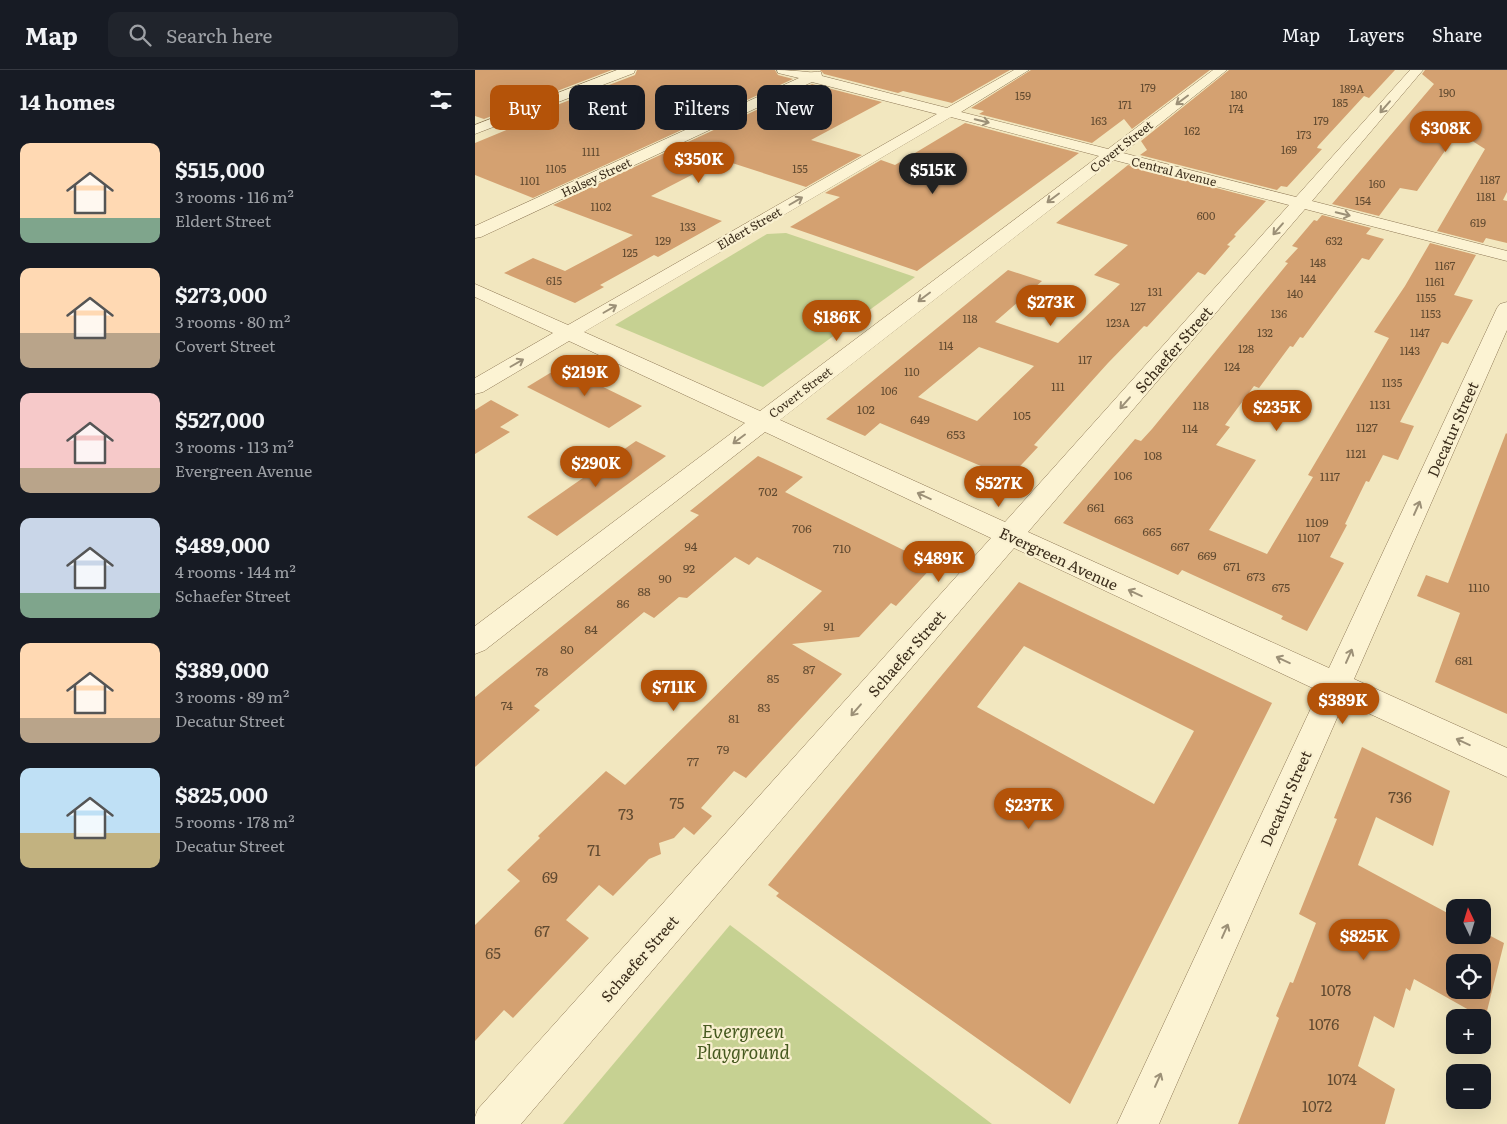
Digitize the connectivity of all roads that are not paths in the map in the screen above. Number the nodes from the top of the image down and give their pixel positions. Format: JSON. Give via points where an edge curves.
{"nodes":[{"id":1,"x":629,"y":70,"type":"edge"},
{"id":2,"x":783,"y":70,"type":"edge"},
{"id":3,"x":827,"y":70,"type":"edge"},
{"id":4,"x":1023,"y":70,"type":"edge"},
{"id":5,"x":1221,"y":70,"type":"edge"},
{"id":6,"x":1417,"y":70,"type":"edge"},
{"id":7,"x":811,"y":77,"type":"junction"},
{"id":8,"x":949,"y":113,"type":"junction"},
{"id":9,"x":475,"y":130,"type":"edge"},
{"id":10,"x":1110,"y":154,"type":"junction"},
{"id":11,"x":1300,"y":203,"type":"junction"},
{"id":12,"x":475,"y":233,"type":"edge"},
{"id":13,"x":1507,"y":256,"type":"edge"},
{"id":14,"x":475,"y":290,"type":"edge"},
{"id":15,"x":1507,"y":308,"type":"edge"},
{"id":16,"x":568,"y":333,"type":"junction"},
{"id":17,"x":475,"y":387,"type":"edge"},
{"id":18,"x":762,"y":421,"type":"junction"},
{"id":19,"x":1009,"y":535,"type":"junction"},
{"id":20,"x":475,"y":642,"type":"edge"},
{"id":21,"x":1336,"y":684,"type":"junction"},
{"id":22,"x":1507,"y":763,"type":"edge"},
{"id":23,"x":493,"y":1124,"type":"edge"},
{"id":24,"x":1138,"y":1124,"type":"edge"}],
"edges":[{"from":1,"to":9,"type":"street"},
{"from":2,"to":7,"type":"street","name":"Central Avenue"},
{"from":3,"to":7,"type":"street","name":"Halsey Street"},
{"from":4,"to":8,"type":"street","name":"Eldert Street"},
{"from":5,"to":10,"type":"street","name":"Covert Street","one_way":true},
{"from":6,"to":11,"type":"street","name":"Schaefer Street","one_way":true},
{"from":7,"to":8,"type":"street","name":"Central Avenue"},
{"from":7,"to":12,"type":"street","name":"Halsey Street"},
{"from":8,"to":10,"type":"street","name":"Central Avenue","one_way":true},
{"from":16,"to":8,"type":"street","name":"Eldert Street","one_way":true},
{"from":10,"to":11,"type":"street","name":"Central Avenue"},
{"from":10,"to":18,"type":"street","name":"Covert Street","one_way":true},
{"from":11,"to":13,"type":"street","name":"Central Avenue","one_way":true},
{"from":11,"to":19,"type":"street","name":"Schaefer Street","one_way":true},
{"from":14,"to":16,"type":"street","name":"Evergreen Avenue"},
{"from":21,"to":15,"type":"street","name":"Decatur Street","one_way":true},
{"from":17,"to":16,"type":"street","name":"Eldert Street","one_way":true},
{"from":16,"to":18,"type":"street","name":"Evergreen Avenue"},
{"from":19,"to":18,"type":"street","name":"Evergreen Avenue","one_way":true},
{"from":18,"to":20,"type":"street","name":"Covert Street","one_way":true},
{"from":21,"to":19,"type":"street","name":"Evergreen Avenue","one_way":true},
{"from":19,"to":23,"type":"street","name":"Schaefer Street","one_way":true},
{"from":22,"to":21,"type":"street","name":"Evergreen Avenue","one_way":true},
{"from":24,"to":21,"type":"street","name":"Decatur Street","one_way":true}]}
